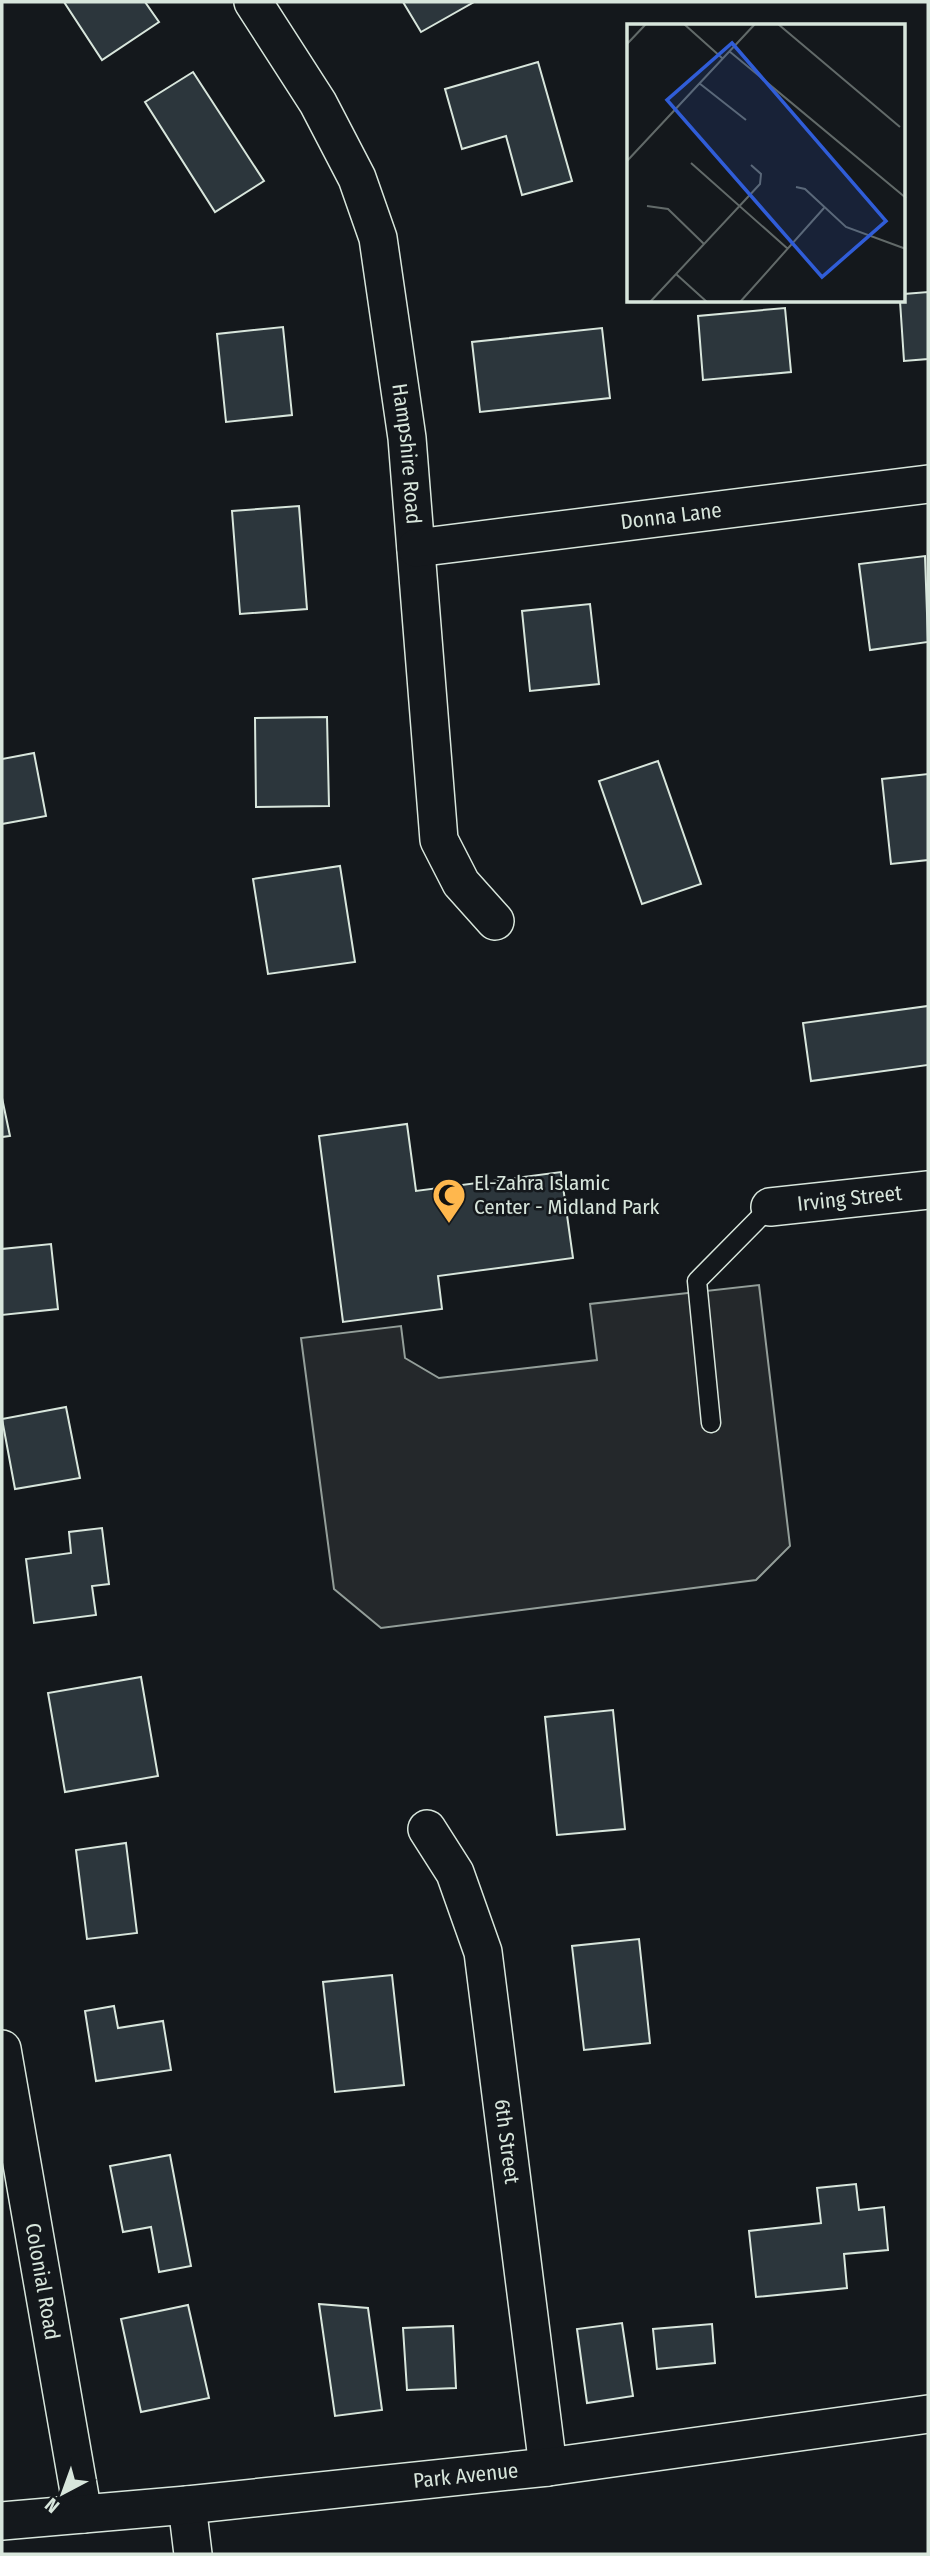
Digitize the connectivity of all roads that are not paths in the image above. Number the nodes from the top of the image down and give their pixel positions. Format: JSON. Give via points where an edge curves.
{"nodes":[{"id":1,"x":253,"y":2,"type":"edge"},
{"id":2,"x":928,"y":484,"type":"edge"},
{"id":3,"x":416,"y":548,"type":"junction"},
{"id":4,"x":495,"y":921,"type":"dead end"},
{"id":5,"x":928,"y":1190,"type":"edge"},
{"id":6,"x":770,"y":1207,"type":"joint"},
{"id":7,"x":711,"y":1423,"type":"dead end"},
{"id":8,"x":426,"y":1829,"type":"dead end"},
{"id":9,"x":2,"y":2049,"type":"edge"},
{"id":10,"x":928,"y":2414,"type":"edge"},
{"id":11,"x":548,"y":2467,"type":"junction"},
{"id":12,"x":187,"y":2505,"type":"junction"},
{"id":13,"x":83,"y":2514,"type":"junction"},
{"id":14,"x":2,"y":2521,"type":"edge"},
{"id":15,"x":193,"y":2554,"type":"edge"}],
"edges":[{"from":1,"to":3,"type":"street","name":"Hampshire Road","via":[[318,103],[356,178],[378,238],[405,425]]},
{"from":2,"to":3,"type":"street","name":"Donna Lane"},
{"from":3,"to":4,"type":"street","name":"Hampshire Road","via":[[439,840],[461,883]]},
{"from":5,"to":6,"type":"street","name":"Irving Street"},
{"from":6,"to":7,"type":"lane","via":[[697,1281]]},
{"from":8,"to":11,"type":"street","name":"6th Street","via":[[455,1873],[483,1952]]},
{"from":9,"to":13,"type":"street","name":"Colonial Road"},
{"from":10,"to":11,"type":"street","name":"Park Avenue"},
{"from":11,"to":12,"type":"street","name":"Park Avenue"},
{"from":12,"to":13,"type":"street","name":"Park Avenue"},
{"from":12,"to":15,"type":"street"},
{"from":13,"to":14,"type":"street","name":"Park Avenue"}]}
